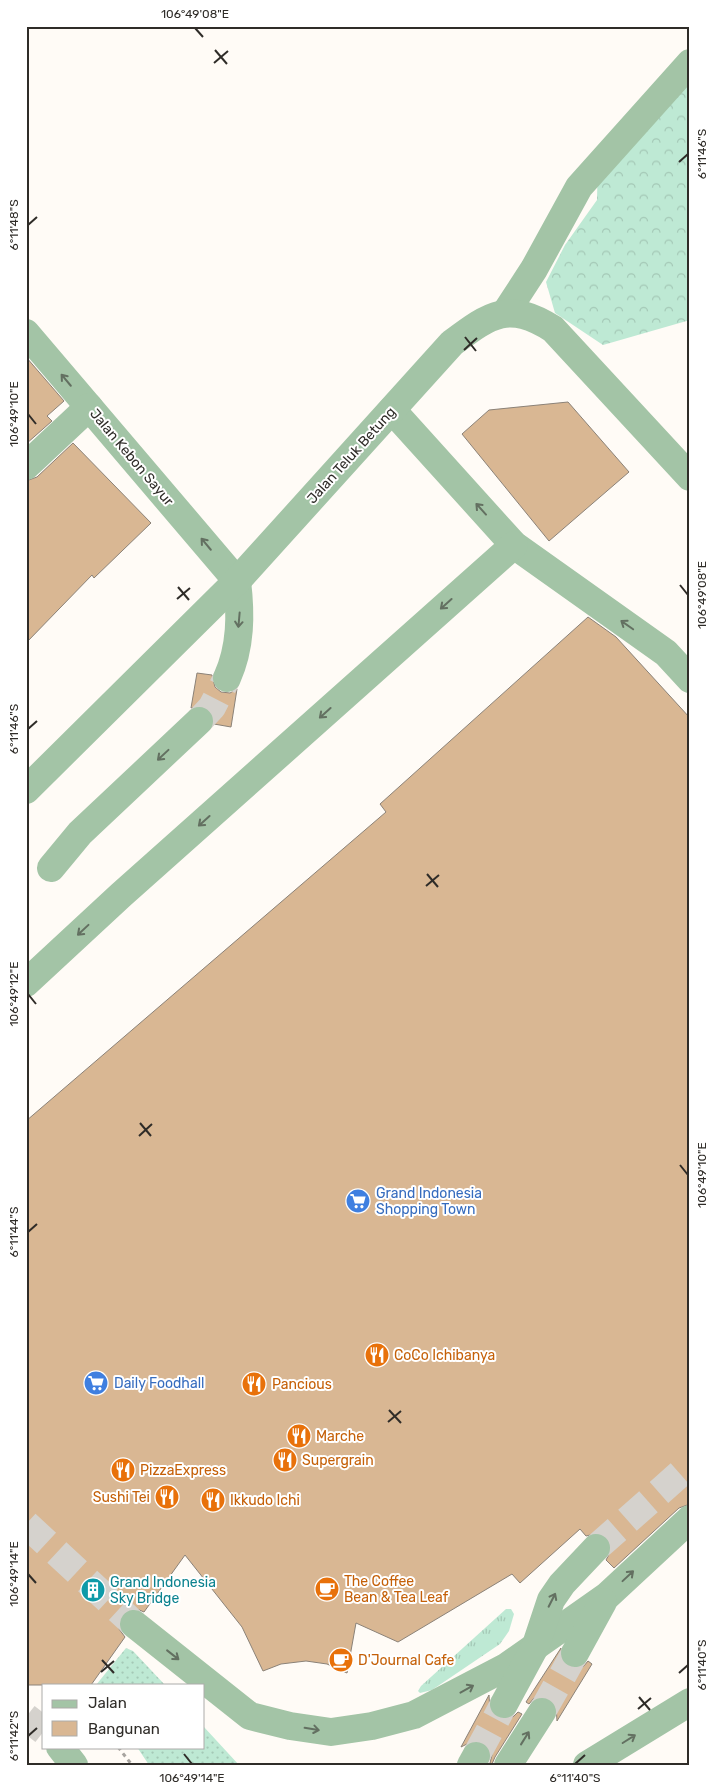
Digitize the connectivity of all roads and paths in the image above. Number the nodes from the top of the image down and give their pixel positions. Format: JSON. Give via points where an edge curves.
{"nodes":[{"id":1,"x":690,"y":63,"type":"edge"},
{"id":2,"x":506,"y":312,"type":"junction"},
{"id":3,"x":26,"y":333,"type":"edge"},
{"id":4,"x":89,"y":407,"type":"junction"},
{"id":5,"x":392,"y":410,"type":"junction"},
{"id":6,"x":26,"y":466,"type":"edge"},
{"id":7,"x":690,"y":477,"type":"edge"},
{"id":8,"x":514,"y":546,"type":"junction"},
{"id":9,"x":237,"y":581,"type":"junction"},
{"id":10,"x":227,"y":678,"type":"tunnel mouth"},
{"id":11,"x":690,"y":679,"type":"edge"},
{"id":12,"x":199,"y":722,"type":"tunnel mouth"},
{"id":13,"x":26,"y":790,"type":"edge"},
{"id":14,"x":51,"y":868,"type":"dead end"},
{"id":15,"x":38,"y":960,"type":"edge"},
{"id":16,"x":26,"y":983,"type":"edge"},
{"id":17,"x":690,"y":1519,"type":"edge"},
{"id":18,"x":596,"y":1548,"type":"tunnel mouth"},
{"id":19,"x":607,"y":1596,"type":"junction"},
{"id":20,"x":134,"y":1624,"type":"tunnel mouth"},
{"id":21,"x":536,"y":1645,"type":"junction"},
{"id":22,"x":575,"y":1653,"type":"tunnel mouth"},
{"id":23,"x":690,"y":1702,"type":"edge"},
{"id":24,"x":504,"y":1704,"type":"tunnel mouth"},
{"id":25,"x":542,"y":1712,"type":"tunnel mouth"},
{"id":26,"x":61,"y":1748,"type":"edge"},
{"id":27,"x":119,"y":1748,"type":"edge"},
{"id":28,"x":74,"y":1765,"type":"edge"},
{"id":29,"x":132,"y":1765,"type":"edge"},
{"id":30,"x":508,"y":1765,"type":"edge"},
{"id":31,"x":587,"y":1765,"type":"edge"}],
"edges":[{"from":1,"to":2,"type":"street","via":[[579,187]]},
{"from":2,"to":5,"type":"street","name":"Jalan Teluk Betung","via":[[480,322],[452,343]]},
{"from":2,"to":7,"type":"street","via":[[536,318],[553,329]]},
{"from":4,"to":3,"type":"street","name":"Jalan Kebon Sayur","one_way":true},
{"from":4,"to":6,"type":"street"},
{"from":9,"to":4,"type":"street","name":"Jalan Kebon Sayur","one_way":true},
{"from":8,"to":5,"type":"street","one_way":true},
{"from":5,"to":9,"type":"street","name":"Jalan Teluk Betung"},
{"from":11,"to":8,"type":"street","one_way":true,"via":[[666,653]]},
{"from":8,"to":15,"type":"street","one_way":true,"via":[[121,895]]},
{"from":9,"to":10,"type":"street","one_way":true,"via":[[240,613],[236,660]]},
{"from":9,"to":13,"type":"street","name":"Jalan Teluk Betung"},
{"from":12,"to":14,"type":"street","one_way":true,"via":[[80,833]]},
{"from":15,"to":16,"type":"street"},
{"from":19,"to":17,"type":"street","one_way":true},
{"from":21,"to":18,"type":"street","one_way":true,"via":[[551,1600],[566,1578]]},
{"from":19,"to":21,"type":"street"},
{"from":19,"to":22,"type":"street"},
{"from":20,"to":21,"type":"street","one_way":true,"via":[[250,1716],[330,1732],[414,1715],[506,1666]]},
{"from":21,"to":24,"type":"street"},
{"from":31,"to":23,"type":"street","one_way":true},
{"from":30,"to":25,"type":"street","one_way":true},
{"from":26,"to":28,"type":"street"},
{"from":27,"to":29,"type":"path"}]}
